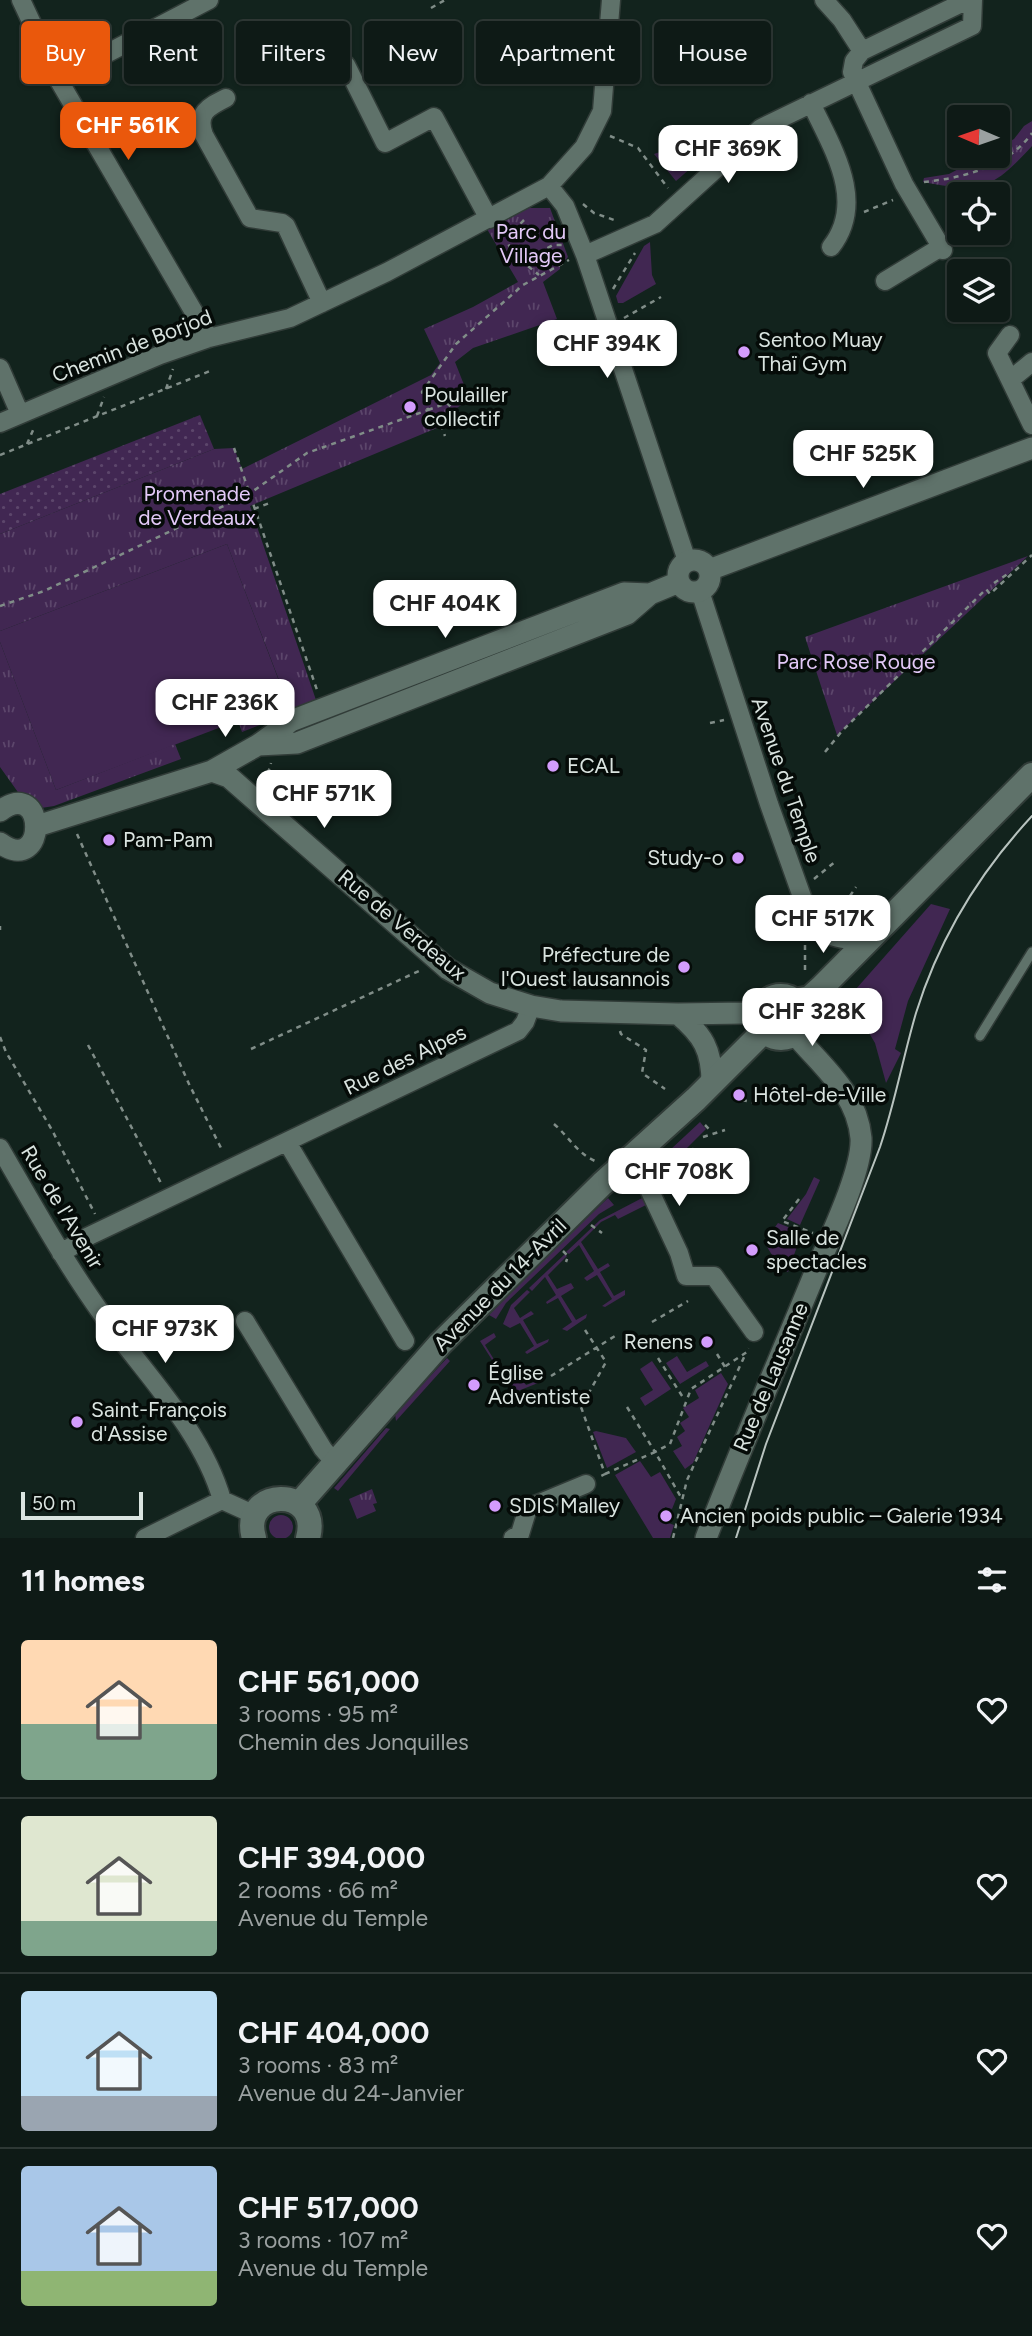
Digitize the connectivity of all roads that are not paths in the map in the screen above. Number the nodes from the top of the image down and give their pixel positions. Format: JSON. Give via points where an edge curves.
{"nodes":[{"id":1,"x":21,"y":0,"type":"edge"},
{"id":2,"x":209,"y":0,"type":"edge"},
{"id":3,"x":611,"y":0,"type":"edge"},
{"id":4,"x":824,"y":0,"type":"edge"},
{"id":5,"x":968,"y":0,"type":"edge"},
{"id":6,"x":973,"y":0,"type":"edge"},
{"id":7,"x":31,"y":21,"type":"edge"},
{"id":8,"x":862,"y":51,"type":"junction"},
{"id":9,"x":110,"y":52,"type":"edge"},
{"id":10,"x":350,"y":75,"type":"edge"},
{"id":11,"x":856,"y":81,"type":"junction"},
{"id":12,"x":61,"y":84,"type":"edge"},
{"id":13,"x":226,"y":98,"type":"dead end"},
{"id":14,"x":811,"y":103,"type":"junction"},
{"id":15,"x":549,"y":186,"type":"junction"},
{"id":16,"x":489,"y":219,"type":"junction"},
{"id":17,"x":831,"y":247,"type":"dead end"},
{"id":18,"x":579,"y":256,"type":"junction"},
{"id":19,"x":885,"y":281,"type":"dead end"},
{"id":20,"x":322,"y":303,"type":"junction"},
{"id":21,"x":1010,"y":335,"type":"dead end"},
{"id":22,"x":209,"y":338,"type":"junction"},
{"id":23,"x":1032,"y":362,"type":"edge"},
{"id":24,"x":0,"y":368,"type":"edge"},
{"id":25,"x":1010,"y":380,"type":"junction"},
{"id":26,"x":20,"y":414,"type":"junction"},
{"id":27,"x":0,"y":423,"type":"edge"},
{"id":28,"x":1032,"y":425,"type":"edge"},
{"id":29,"x":1032,"y":448,"type":"edge"},
{"id":30,"x":687,"y":561,"type":"junction"},
{"id":31,"x":709,"y":570,"type":"junction"},
{"id":32,"x":679,"y":582,"type":"junction"},
{"id":33,"x":700,"y":591,"type":"junction"},
{"id":34,"x":650,"y":594,"type":"junction"},
{"id":35,"x":436,"y":666,"type":"junction"},
{"id":36,"x":444,"y":687,"type":"junction"},
{"id":37,"x":322,"y":699,"type":"junction"},
{"id":38,"x":335,"y":728,"type":"junction"},
{"id":39,"x":258,"y":745,"type":"junction"},
{"id":40,"x":212,"y":771,"type":"junction"},
{"id":41,"x":1032,"y":775,"type":"edge"},
{"id":42,"x":1,"y":808,"type":"edge"},
{"id":43,"x":37,"y":826,"type":"junction"},
{"id":44,"x":1,"y":845,"type":"edge"},
{"id":45,"x":869,"y":942,"type":"junction"},
{"id":46,"x":1032,"y":952,"type":"edge"},
{"id":47,"x":795,"y":1001,"type":"junction"},
{"id":48,"x":531,"y":1006,"type":"junction"},
{"id":49,"x":678,"y":1014,"type":"junction"},
{"id":50,"x":763,"y":1020,"type":"junction"},
{"id":51,"x":794,"y":1033,"type":"junction"},
{"id":52,"x":980,"y":1035,"type":"dead end"},
{"id":53,"x":712,"y":1083,"type":"junction"},
{"id":54,"x":286,"y":1142,"type":"junction"},
{"id":55,"x":0,"y":1148,"type":"edge"},
{"id":56,"x":633,"y":1155,"type":"junction"},
{"id":57,"x":61,"y":1253,"type":"junction"},
{"id":58,"x":245,"y":1321,"type":"dead end"},
{"id":59,"x":754,"y":1332,"type":"road end"},
{"id":60,"x":405,"y":1341,"type":"dead end"},
{"id":61,"x":335,"y":1463,"type":"junction"},
{"id":62,"x":586,"y":1484,"type":"road end"},
{"id":63,"x":222,"y":1500,"type":"junction"},
{"id":64,"x":299,"y":1504,"type":"junction"},
{"id":65,"x":254,"y":1526,"type":"edge"},
{"id":66,"x":310,"y":1537,"type":"edge"},
{"id":67,"x":145,"y":1538,"type":"edge"},
{"id":68,"x":513,"y":1538,"type":"edge"},
{"id":69,"x":706,"y":1538,"type":"edge"}],
"edges":[{"from":1,"to":7,"type":"street"},
{"from":2,"to":9,"type":"street"},
{"from":3,"to":15,"type":"street","name":"Chemin de Borjod","via":[[602,111],[584,147]]},
{"from":4,"to":8,"type":"street"},
{"from":5,"to":8,"type":"street"},
{"from":6,"to":11,"type":"street","via":[[972,26]]},
{"from":8,"to":11,"type":"street","via":[[854,61]]},
{"from":10,"to":16,"type":"street","via":[[385,143],[434,117]]},
{"from":11,"to":14,"type":"street"},
{"from":11,"to":19,"type":"street","via":[[906,188],[942,249]]},
{"from":12,"to":22,"type":"street"},
{"from":13,"to":20,"type":"street","via":[[202,113],[204,135],[250,218],[286,226]]},
{"from":14,"to":17,"type":"street","via":[[845,185],[847,211],[841,234]]},
{"from":14,"to":18,"type":"street","via":[[761,128],[655,224]]},
{"from":15,"to":16,"type":"street","name":"Chemin de Borjod"},
{"from":15,"to":18,"type":"street","via":[[565,206]]},
{"from":16,"to":20,"type":"street","name":"Chemin de Borjod"},
{"from":18,"to":30,"type":"street"},
{"from":20,"to":22,"type":"street","name":"Chemin de Borjod","via":[[290,318]]},
{"from":21,"to":25,"type":"street","via":[[997,353]]},
{"from":22,"to":26,"type":"street","name":"Chemin de Borjod"},
{"from":23,"to":25,"type":"street"},
{"from":24,"to":26,"type":"street"},
{"from":25,"to":28,"type":"street"},
{"from":26,"to":27,"type":"street","name":"Chemin de Borjod"},
{"from":29,"to":31,"type":"street"},
{"from":30,"to":31,"type":"street","via":[[697,560]]},
{"from":30,"to":32,"type":"street","via":[[680,568]]},
{"from":31,"to":33,"type":"street","via":[[708,585]]},
{"from":32,"to":33,"type":"street","via":[[685,590]]},
{"from":32,"to":34,"type":"street"},
{"from":33,"to":45,"type":"street","name":"Avenue du Temple","via":[[811,922],[836,939]]},
{"from":34,"to":35,"type":"street","via":[[624,593]]},
{"from":34,"to":36,"type":"street","via":[[627,614]]},
{"from":35,"to":36,"type":"street"},
{"from":35,"to":37,"type":"street"},
{"from":36,"to":38,"type":"street"},
{"from":37,"to":38,"type":"street"},
{"from":37,"to":39,"type":"street"},
{"from":38,"to":39,"type":"street","via":[[297,743]]},
{"from":39,"to":40,"type":"street"},
{"from":40,"to":43,"type":"street"},
{"from":40,"to":48,"type":"street","name":"Rue de Verdeaux","via":[[229,777],[448,969],[490,993]]},
{"from":41,"to":45,"type":"main road"},
{"from":42,"to":43,"type":"street","via":[[21,806],[32,813]]},
{"from":43,"to":44,"type":"street","via":[[29,844],[16,849]]},
{"from":45,"to":47,"type":"main road","via":[[810,998]]},
{"from":46,"to":52,"type":"lane"},
{"from":47,"to":50,"type":"main road","name":"Avenue du 14-Avril","via":[[774,997]]},
{"from":47,"to":51,"type":"main road","via":[[802,1017]]},
{"from":48,"to":49,"type":"street","name":"Rue de Verdeaux"},
{"from":48,"to":54,"type":"street","name":"Rue des Alpes","via":[[518,1031]]},
{"from":49,"to":50,"type":"street","name":"Rue de Verdeaux","via":[[745,1013]]},
{"from":49,"to":53,"type":"street","via":[[706,1046]]},
{"from":50,"to":51,"type":"main road","via":[[770,1035],[782,1038]]},
{"from":50,"to":53,"type":"main road","name":"Avenue du 14-Avril"},
{"from":51,"to":69,"type":"street","name":"Rue de Lausanne","via":[[839,1082],[856,1115],[861,1138],[856,1169]]},
{"from":53,"to":56,"type":"main road","name":"Avenue du 14-Avril"},
{"from":54,"to":57,"type":"street","name":"Rue des Alpes"},
{"from":54,"to":60,"type":"street"},
{"from":55,"to":57,"type":"street","name":"Rue de l'Avenir"},
{"from":56,"to":59,"type":"street","name":"Rue de Lausanne","via":[[680,1253],[685,1276],[714,1276]]},
{"from":56,"to":61,"type":"main road","name":"Avenue du 14-Avril","via":[[440,1344]]},
{"from":57,"to":63,"type":"street","name":"Rue de l'Avenir","via":[[192,1434]]},
{"from":58,"to":61,"type":"street"},
{"from":61,"to":64,"type":"main road","name":"Avenue du 14-Avril"},
{"from":62,"to":68,"type":"street","via":[[528,1508],[520,1534]]},
{"from":63,"to":65,"type":"street"},
{"from":63,"to":67,"type":"street"},
{"from":64,"to":65,"type":"main road","via":[[292,1500],[266,1502]]},
{"from":64,"to":66,"type":"main road","via":[[309,1519]]}]}
